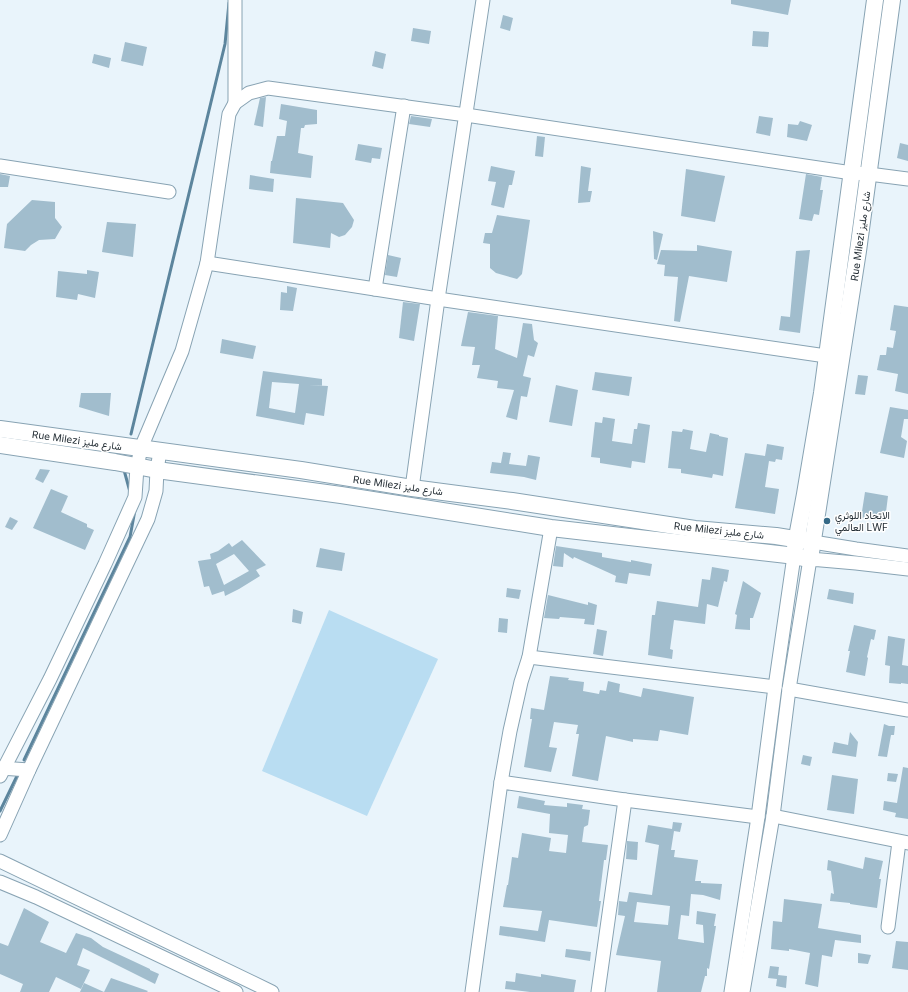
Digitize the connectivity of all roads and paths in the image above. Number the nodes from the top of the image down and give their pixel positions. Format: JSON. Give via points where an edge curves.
{"nodes":[{"id":1,"x":235,"y":0,"type":"edge"},
{"id":2,"x":483,"y":0,"type":"edge"},
{"id":3,"x":875,"y":0,"type":"edge"},
{"id":4,"x":892,"y":0,"type":"edge"},
{"id":5,"x":235,"y":103,"type":"junction"},
{"id":6,"x":404,"y":106,"type":"junction"},
{"id":7,"x":466,"y":115,"type":"junction"},
{"id":8,"x":0,"y":166,"type":"edge"},
{"id":9,"x":852,"y":173,"type":"junction"},
{"id":10,"x":869,"y":174,"type":"junction"},
{"id":11,"x":908,"y":179,"type":"edge"},
{"id":12,"x":169,"y":192,"type":"dead end"},
{"id":13,"x":206,"y":263,"type":"junction"},
{"id":14,"x":375,"y":289,"type":"junction"},
{"id":15,"x":438,"y":299,"type":"junction"},
{"id":16,"x":826,"y":356,"type":"junction"},
{"id":17,"x":0,"y":429,"type":"edge"},
{"id":18,"x":0,"y":445,"type":"edge"},
{"id":19,"x":141,"y":448,"type":"junction"},
{"id":20,"x":160,"y":451,"type":"junction"},
{"id":21,"x":137,"y":467,"type":"junction"},
{"id":22,"x":157,"y":470,"type":"junction"},
{"id":23,"x":412,"y":488,"type":"junction"},
{"id":24,"x":551,"y":528,"type":"junction"},
{"id":25,"x":796,"y":539,"type":"junction"},
{"id":26,"x":813,"y":542,"type":"junction"},
{"id":27,"x":794,"y":556,"type":"junction"},
{"id":28,"x":908,"y":556,"type":"edge"},
{"id":29,"x":810,"y":559,"type":"junction"},
{"id":30,"x":908,"y":569,"type":"edge"},
{"id":31,"x":529,"y":657,"type":"junction"},
{"id":32,"x":775,"y":687,"type":"junction"},
{"id":33,"x":789,"y":689,"type":"junction"},
{"id":34,"x":908,"y":710,"type":"edge"},
{"id":35,"x":29,"y":770,"type":"junction"},
{"id":36,"x":1,"y":771,"type":"edge"},
{"id":37,"x":501,"y":782,"type":"junction"},
{"id":38,"x":625,"y":800,"type":"junction"},
{"id":39,"x":773,"y":816,"type":"junction"},
{"id":40,"x":758,"y":817,"type":"junction"},
{"id":41,"x":0,"y":835,"type":"edge"},
{"id":42,"x":904,"y":842,"type":"edge"},
{"id":43,"x":0,"y":861,"type":"edge"},
{"id":44,"x":0,"y":882,"type":"edge"},
{"id":45,"x":888,"y":927,"type":"dead end"},
{"id":46,"x":236,"y":992,"type":"edge"},
{"id":47,"x":272,"y":992,"type":"edge"},
{"id":48,"x":472,"y":992,"type":"edge"},
{"id":49,"x":598,"y":992,"type":"edge"},
{"id":50,"x":731,"y":992,"type":"edge"},
{"id":51,"x":743,"y":992,"type":"edge"}],
"edges":[{"from":1,"to":5,"type":"street"},
{"from":2,"to":7,"type":"street"},
{"from":3,"to":9,"type":"street","name":"Rue Milezi شارع مليز"},
{"from":4,"to":10,"type":"street","name":"Rue Milezi شارع مليز"},
{"from":5,"to":6,"type":"street","via":[[249,93],[268,88]]},
{"from":5,"to":13,"type":"street","via":[[229,114]]},
{"from":6,"to":7,"type":"street"},
{"from":6,"to":14,"type":"street"},
{"from":7,"to":9,"type":"street"},
{"from":7,"to":15,"type":"street"},
{"from":8,"to":12,"type":"street"},
{"from":9,"to":10,"type":"street"},
{"from":9,"to":16,"type":"street","name":"Rue Milezi شارع مليز"},
{"from":10,"to":11,"type":"street"},
{"from":10,"to":26,"type":"street","name":"Rue Milezi شارع مليز"},
{"from":13,"to":14,"type":"street"},
{"from":13,"to":19,"type":"street","via":[[182,351]]},
{"from":14,"to":15,"type":"street"},
{"from":15,"to":16,"type":"street"},
{"from":15,"to":23,"type":"street"},
{"from":16,"to":25,"type":"street","name":"Rue Milezi شارع مليز","via":[[822,393]]},
{"from":17,"to":19,"type":"street","name":"Rue Milezi شارع مليز"},
{"from":18,"to":21,"type":"street","name":"Rue Milezi شارع مليز"},
{"from":19,"to":20,"type":"street","name":"Rue Milezi شارع مليز"},
{"from":19,"to":21,"type":"street"},
{"from":20,"to":22,"type":"street"},
{"from":20,"to":23,"type":"street","name":"Rue Milezi شارع مليز"},
{"from":21,"to":22,"type":"street","name":"Rue Milezi شارع مليز"},
{"from":21,"to":36,"type":"street","via":[[135,497],[127,516],[50,679]]},
{"from":22,"to":24,"type":"street","name":"Rue Milezi شارع مليز","via":[[341,495]]},
{"from":22,"to":35,"type":"street","via":[[156,491],[148,519]]},
{"from":23,"to":25,"type":"street","name":"Rue Milezi شارع مليز","via":[[512,500],[695,529]]},
{"from":24,"to":27,"type":"street","name":"Rue Milezi شارع مليز"},
{"from":24,"to":31,"type":"street"},
{"from":25,"to":26,"type":"street","name":"Rue Milezi شارع مليز"},
{"from":25,"to":27,"type":"street","name":"Rue Milezi شارع مليز"},
{"from":26,"to":28,"type":"street"},
{"from":26,"to":29,"type":"street","name":"Rue Milezi شارع مليز"},
{"from":27,"to":29,"type":"street","name":"Rue Milezi شارع مليز"},
{"from":27,"to":32,"type":"street"},
{"from":29,"to":30,"type":"street"},
{"from":29,"to":33,"type":"street"},
{"from":31,"to":32,"type":"street"},
{"from":31,"to":37,"type":"street","via":[[510,731]]},
{"from":32,"to":40,"type":"street"},
{"from":33,"to":34,"type":"street"},
{"from":33,"to":39,"type":"street"},
{"from":35,"to":36,"type":"street"},
{"from":35,"to":41,"type":"street"},
{"from":37,"to":38,"type":"street"},
{"from":37,"to":48,"type":"street"},
{"from":38,"to":40,"type":"street"},
{"from":38,"to":49,"type":"street"},
{"from":39,"to":42,"type":"street"},
{"from":39,"to":51,"type":"street"},
{"from":40,"to":50,"type":"street"},
{"from":42,"to":45,"type":"street"},
{"from":43,"to":47,"type":"street"},
{"from":44,"to":46,"type":"street"}]}
